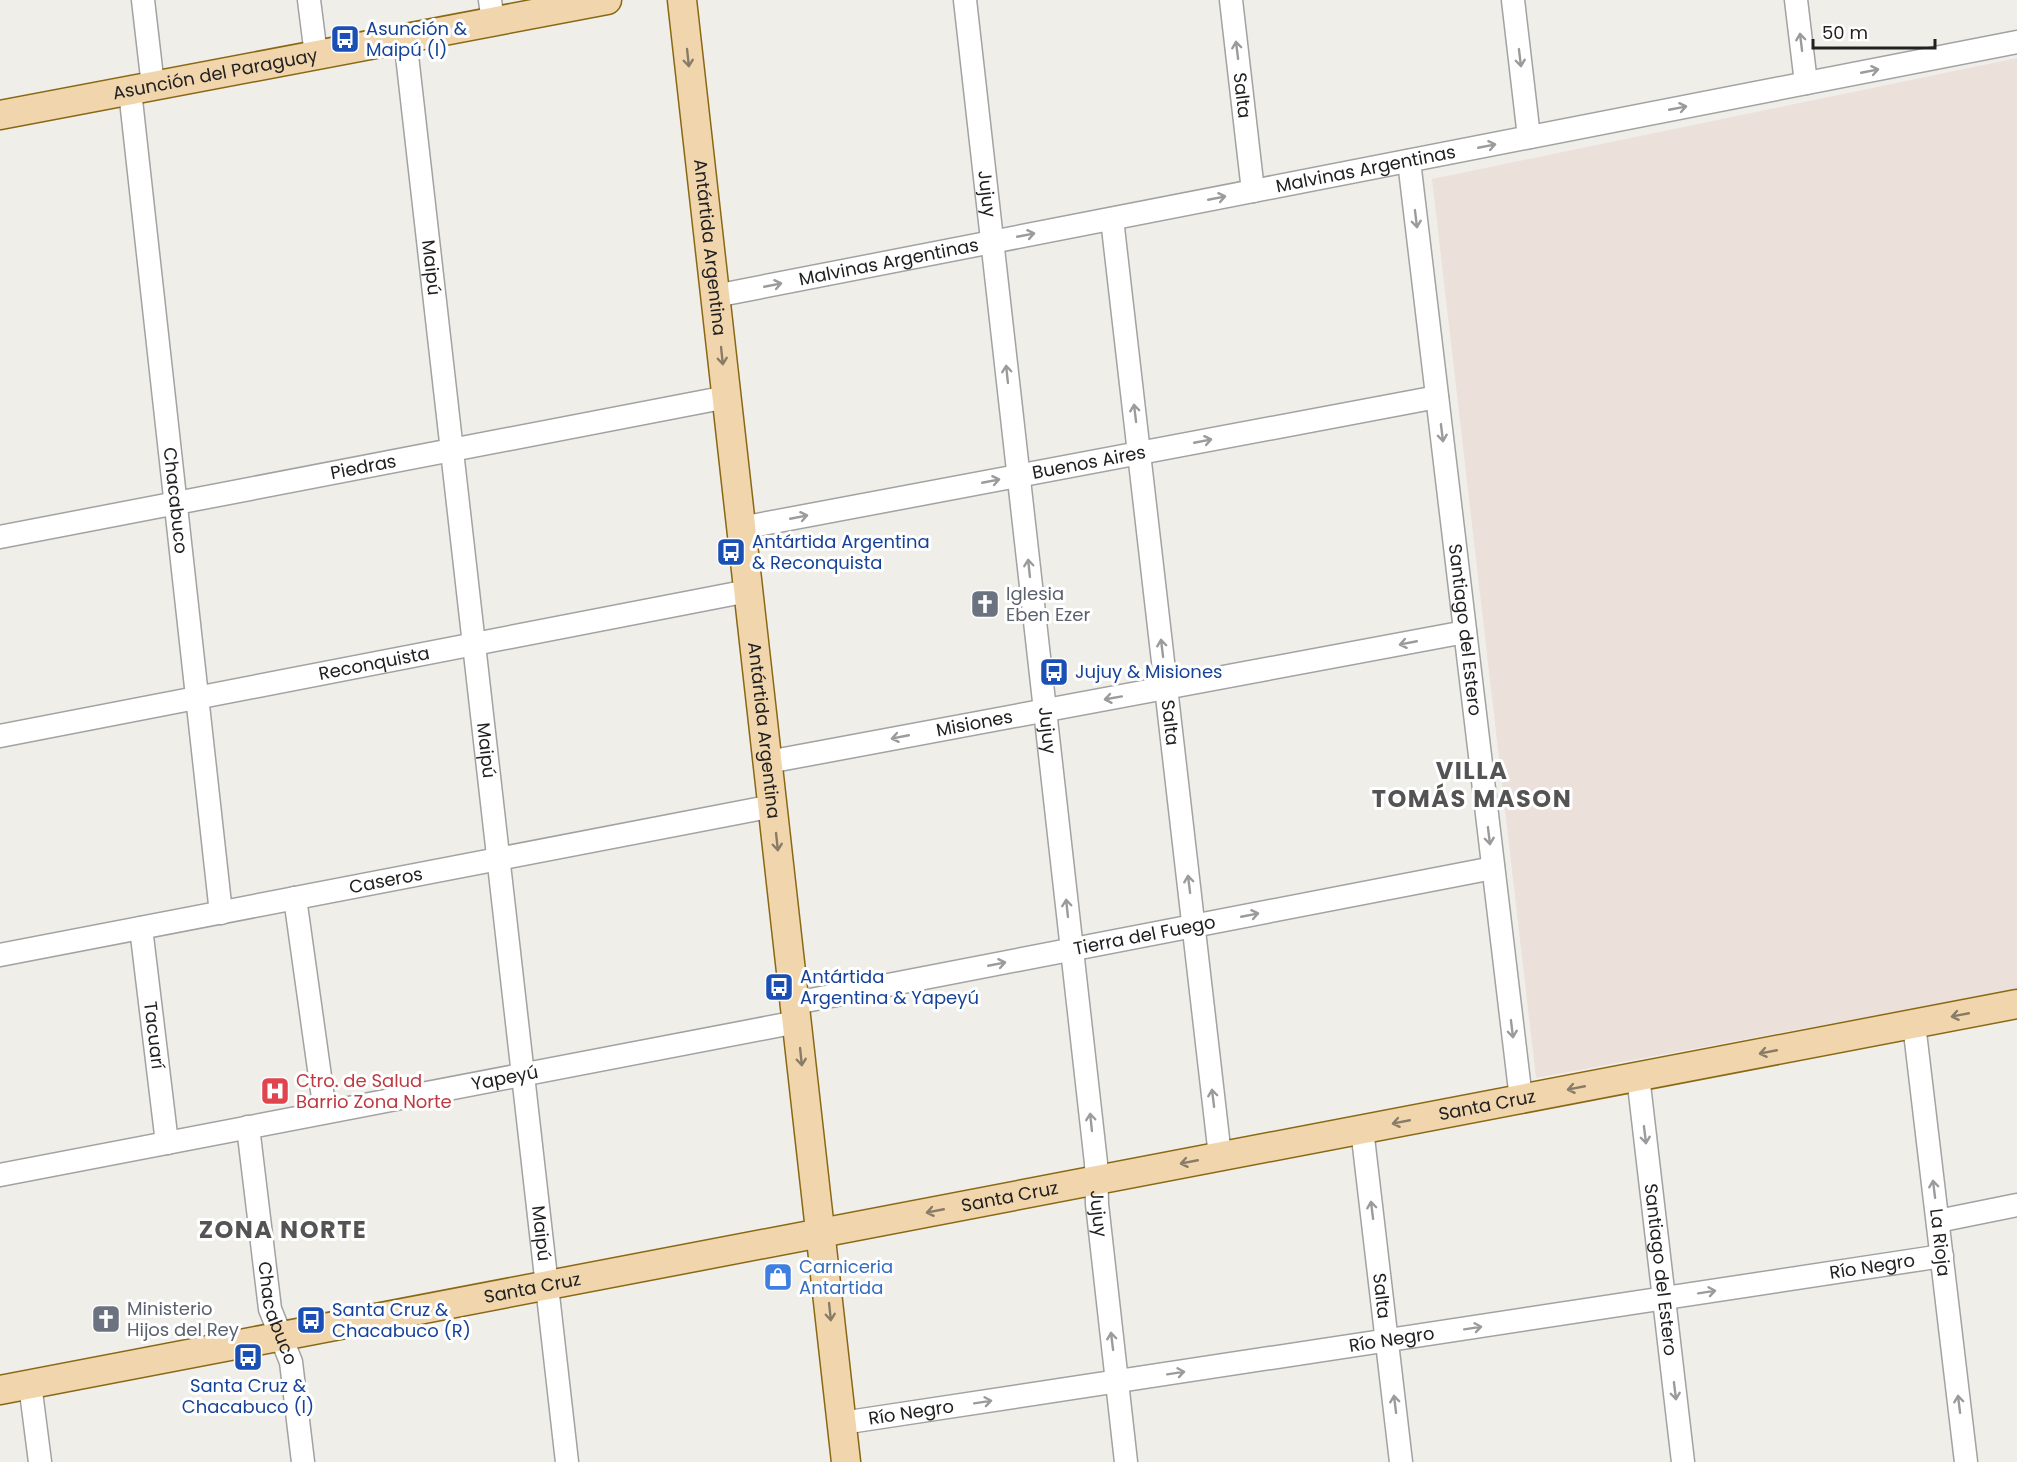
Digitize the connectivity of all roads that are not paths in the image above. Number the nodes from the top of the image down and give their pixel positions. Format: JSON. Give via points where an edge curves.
{"nodes":[{"id":1,"x":143,"y":0,"type":"edge"},
{"id":2,"x":309,"y":0,"type":"edge"},
{"id":3,"x":607,"y":0,"type":"edge"},
{"id":4,"x":682,"y":0,"type":"edge"},
{"id":5,"x":965,"y":0,"type":"edge"},
{"id":6,"x":1231,"y":0,"type":"edge"},
{"id":7,"x":1513,"y":0,"type":"edge"},
{"id":8,"x":1796,"y":0,"type":"edge"},
{"id":9,"x":492,"y":11,"type":"edge"},
{"id":10,"x":405,"y":38,"type":"junction"},
{"id":11,"x":2017,"y":42,"type":"edge"},
{"id":12,"x":316,"y":55,"type":"junction"},
{"id":13,"x":1806,"y":84,"type":"junction"},
{"id":14,"x":141,"y":88,"type":"junction"},
{"id":15,"x":0,"y":115,"type":"edge"},
{"id":16,"x":1530,"y":137,"type":"junction"},
{"id":17,"x":1409,"y":161,"type":"junction"},
{"id":18,"x":1253,"y":191,"type":"junction"},
{"id":19,"x":1112,"y":219,"type":"junction"},
{"id":20,"x":992,"y":242,"type":"junction"},
{"id":21,"x":715,"y":296,"type":"junction"},
{"id":22,"x":727,"y":397,"type":"junction"},
{"id":23,"x":1437,"y":397,"type":"junction"},
{"id":24,"x":452,"y":450,"type":"junction"},
{"id":25,"x":1139,"y":453,"type":"junction"},
{"id":26,"x":1018,"y":476,"type":"junction"},
{"id":27,"x":175,"y":503,"type":"junction"},
{"id":28,"x":741,"y":528,"type":"junction"},
{"id":29,"x":0,"y":537,"type":"edge"},
{"id":30,"x":748,"y":591,"type":"junction"},
{"id":31,"x":1465,"y":632,"type":"junction"},
{"id":32,"x":474,"y":644,"type":"junction"},
{"id":33,"x":1166,"y":688,"type":"junction"},
{"id":34,"x":197,"y":698,"type":"junction"},
{"id":35,"x":1045,"y":710,"type":"junction"},
{"id":36,"x":0,"y":736,"type":"edge"},
{"id":37,"x":768,"y":762,"type":"junction"},
{"id":38,"x":773,"y":806,"type":"junction"},
{"id":39,"x":498,"y":859,"type":"junction"},
{"id":40,"x":1493,"y":868,"type":"junction"},
{"id":41,"x":295,"y":898,"type":"junction"},
{"id":42,"x":221,"y":913,"type":"junction"},
{"id":43,"x":1194,"y":926,"type":"junction"},
{"id":44,"x":141,"y":928,"type":"junction"},
{"id":45,"x":1072,"y":950,"type":"junction"},
{"id":46,"x":0,"y":955,"type":"edge"},
{"id":47,"x":2017,"y":1004,"type":"edge"},
{"id":48,"x":796,"y":1012,"type":"junction"},
{"id":49,"x":1914,"y":1024,"type":"junction"},
{"id":50,"x":523,"y":1074,"type":"junction"},
{"id":51,"x":1638,"y":1076,"type":"junction"},
{"id":52,"x":1521,"y":1099,"type":"junction"},
{"id":53,"x":325,"y":1112,"type":"junction"},
{"id":54,"x":248,"y":1127,"type":"junction"},
{"id":55,"x":1362,"y":1129,"type":"junction"},
{"id":56,"x":167,"y":1143,"type":"junction"},
{"id":57,"x":1220,"y":1156,"type":"junction"},
{"id":58,"x":0,"y":1174,"type":"edge"},
{"id":59,"x":1096,"y":1180,"type":"junction"},
{"id":60,"x":2017,"y":1205,"type":"edge"},
{"id":61,"x":1938,"y":1221,"type":"junction"},
{"id":62,"x":821,"y":1233,"type":"junction"},
{"id":63,"x":1942,"y":1257,"type":"junction"},
{"id":64,"x":547,"y":1285,"type":"junction"},
{"id":65,"x":1664,"y":1299,"type":"junction"},
{"id":66,"x":281,"y":1336,"type":"junction"},
{"id":67,"x":1387,"y":1341,"type":"junction"},
{"id":68,"x":1117,"y":1382,"type":"junction"},
{"id":69,"x":30,"y":1384,"type":"junction"},
{"id":70,"x":0,"y":1390,"type":"edge"},
{"id":71,"x":842,"y":1423,"type":"junction"},
{"id":72,"x":40,"y":1462,"type":"edge"},
{"id":73,"x":303,"y":1462,"type":"edge"},
{"id":74,"x":567,"y":1462,"type":"edge"},
{"id":75,"x":846,"y":1462,"type":"edge"},
{"id":76,"x":1126,"y":1462,"type":"edge"},
{"id":77,"x":1401,"y":1462,"type":"edge"},
{"id":78,"x":1683,"y":1462,"type":"edge"},
{"id":79,"x":1966,"y":1462,"type":"edge"}],
"edges":[{"from":1,"to":14,"type":"street","name":"Chacabuco"},
{"from":2,"to":12,"type":"street"},
{"from":3,"to":9,"type":"main road","name":"Asunción del Paraguay"},
{"from":4,"to":21,"type":"main road","name":"Antártida Argentina","one_way":true},
{"from":5,"to":20,"type":"street","name":"Jujuy"},
{"from":18,"to":6,"type":"street","name":"Salta","one_way":true},
{"from":7,"to":16,"type":"street","one_way":true},
{"from":13,"to":8,"type":"street","one_way":true},
{"from":9,"to":10,"type":"main road","name":"Asunción del Paraguay"},
{"from":10,"to":12,"type":"main road","name":"Asunción del Paraguay"},
{"from":10,"to":24,"type":"street","name":"Maipú"},
{"from":13,"to":11,"type":"street","name":"Malvinas Argentinas","one_way":true},
{"from":12,"to":14,"type":"main road","name":"Asunción del Paraguay"},
{"from":16,"to":13,"type":"street","name":"Malvinas Argentinas","one_way":true},
{"from":14,"to":15,"type":"main road","name":"Asunción del Paraguay"},
{"from":14,"to":27,"type":"street","name":"Chacabuco"},
{"from":17,"to":16,"type":"street","name":"Malvinas Argentinas","one_way":true},
{"from":17,"to":18,"type":"street","name":"Malvinas Argentinas"},
{"from":17,"to":23,"type":"street","name":"Santiago del Estero","one_way":true},
{"from":19,"to":18,"type":"street","name":"Malvinas Argentinas","one_way":true},
{"from":20,"to":19,"type":"street","name":"Malvinas Argentinas","one_way":true},
{"from":25,"to":19,"type":"street","name":"Salta","one_way":true},
{"from":21,"to":20,"type":"street","name":"Malvinas Argentinas","one_way":true},
{"from":26,"to":20,"type":"street","name":"Jujuy","one_way":true},
{"from":21,"to":22,"type":"main road","name":"Antártida Argentina","one_way":true},
{"from":22,"to":24,"type":"street","name":"Piedras"},
{"from":22,"to":28,"type":"main road","name":"Antártida Argentina"},
{"from":25,"to":23,"type":"street","name":"Buenos Aires","one_way":true},
{"from":23,"to":31,"type":"street","name":"Santiago del Estero","one_way":true},
{"from":24,"to":27,"type":"street","name":"Piedras"},
{"from":24,"to":32,"type":"street","name":"Maipú"},
{"from":25,"to":26,"type":"street","name":"Buenos Aires"},
{"from":33,"to":25,"type":"street","name":"Salta","one_way":true},
{"from":28,"to":26,"type":"street","name":"Buenos Aires","one_way":true},
{"from":35,"to":26,"type":"street","name":"Jujuy","one_way":true},
{"from":27,"to":29,"type":"street","name":"Piedras"},
{"from":27,"to":34,"type":"street","name":"Chacabuco"},
{"from":28,"to":30,"type":"main road","name":"Antártida Argentina"},
{"from":30,"to":32,"type":"street","name":"Reconquista"},
{"from":30,"to":37,"type":"main road","name":"Antártida Argentina"},
{"from":31,"to":33,"type":"street","name":"Misiones","one_way":true},
{"from":31,"to":40,"type":"street","name":"Santiago del Estero","one_way":true},
{"from":32,"to":34,"type":"street","name":"Reconquista"},
{"from":32,"to":39,"type":"street","name":"Maipú"},
{"from":33,"to":35,"type":"street","name":"Misiones","one_way":true},
{"from":43,"to":33,"type":"street","name":"Salta","one_way":true},
{"from":34,"to":36,"type":"street","name":"Reconquista"},
{"from":34,"to":42,"type":"street","name":"Chacabuco"},
{"from":35,"to":37,"type":"street","name":"Misiones","one_way":true},
{"from":45,"to":35,"type":"street","name":"Jujuy","one_way":true},
{"from":37,"to":38,"type":"main road","name":"Antártida Argentina"},
{"from":38,"to":39,"type":"street","name":"Caseros"},
{"from":38,"to":48,"type":"main road","name":"Antártida Argentina","one_way":true},
{"from":39,"to":41,"type":"street","name":"Caseros"},
{"from":39,"to":50,"type":"street","name":"Maipú"},
{"from":43,"to":40,"type":"street","name":"Tierra del Fuego","one_way":true},
{"from":40,"to":52,"type":"street","name":"Santiago del Estero","one_way":true},
{"from":41,"to":42,"type":"street","name":"Caseros"},
{"from":41,"to":53,"type":"street"},
{"from":42,"to":44,"type":"street","name":"Caseros"},
{"from":43,"to":45,"type":"street","name":"Tierra del Fuego"},
{"from":57,"to":43,"type":"street","name":"Salta","one_way":true},
{"from":44,"to":46,"type":"street","name":"Caseros"},
{"from":44,"to":56,"type":"street","name":"Tacuarí"},
{"from":48,"to":45,"type":"street","name":"Tierra del Fuego","one_way":true},
{"from":59,"to":45,"type":"street","name":"Jujuy","one_way":true},
{"from":47,"to":49,"type":"main road","name":"Santa Cruz","one_way":true},
{"from":48,"to":50,"type":"street","name":"Yapeyú"},
{"from":48,"to":62,"type":"main road","name":"Antártida Argentina","one_way":true},
{"from":49,"to":51,"type":"main road","name":"Santa Cruz","one_way":true},
{"from":61,"to":49,"type":"street","name":"La Rioja","one_way":true},
{"from":50,"to":53,"type":"street","name":"Yapeyú"},
{"from":50,"to":64,"type":"street","name":"Maipú"},
{"from":51,"to":52,"type":"main road","name":"Santa Cruz","one_way":true},
{"from":51,"to":65,"type":"street","name":"Santiago del Estero","one_way":true},
{"from":52,"to":55,"type":"main road","name":"Santa Cruz","one_way":true},
{"from":53,"to":54,"type":"street","name":"Yapeyú"},
{"from":54,"to":56,"type":"street","name":"Yapeyú"},
{"from":54,"to":66,"type":"street","name":"Chacabuco","via":[[270,1309]]},
{"from":55,"to":57,"type":"main road","name":"Santa Cruz"},
{"from":67,"to":55,"type":"street","name":"Salta","one_way":true},
{"from":56,"to":58,"type":"street","name":"Yapeyú"},
{"from":57,"to":59,"type":"main road","name":"Santa Cruz","one_way":true},
{"from":59,"to":62,"type":"main road","name":"Santa Cruz","one_way":true},
{"from":68,"to":59,"type":"street","name":"Jujuy","one_way":true},
{"from":60,"to":61,"type":"street"},
{"from":61,"to":63,"type":"street","name":"La Rioja"},
{"from":62,"to":64,"type":"main road","name":"Santa Cruz"},
{"from":62,"to":71,"type":"main road","name":"Antártida Argentina","one_way":true},
{"from":65,"to":63,"type":"street","name":"Río Negro","one_way":true},
{"from":79,"to":63,"type":"street","name":"La Rioja","one_way":true},
{"from":64,"to":66,"type":"main road","name":"Santa Cruz"},
{"from":64,"to":74,"type":"street","name":"Maipú"},
{"from":67,"to":65,"type":"street","name":"Río Negro","one_way":true},
{"from":65,"to":78,"type":"street","name":"Santiago del Estero","one_way":true},
{"from":66,"to":69,"type":"main road","name":"Santa Cruz"},
{"from":66,"to":73,"type":"street","name":"Chacabuco","via":[[291,1362]]},
{"from":68,"to":67,"type":"street","name":"Río Negro","one_way":true},
{"from":77,"to":67,"type":"street","name":"Salta","one_way":true},
{"from":71,"to":68,"type":"street","name":"Río Negro","one_way":true},
{"from":68,"to":76,"type":"street","name":"Jujuy"},
{"from":69,"to":70,"type":"main road","name":"Santa Cruz"},
{"from":69,"to":72,"type":"street"},
{"from":71,"to":75,"type":"main road","name":"Antártida Argentina"}]}
